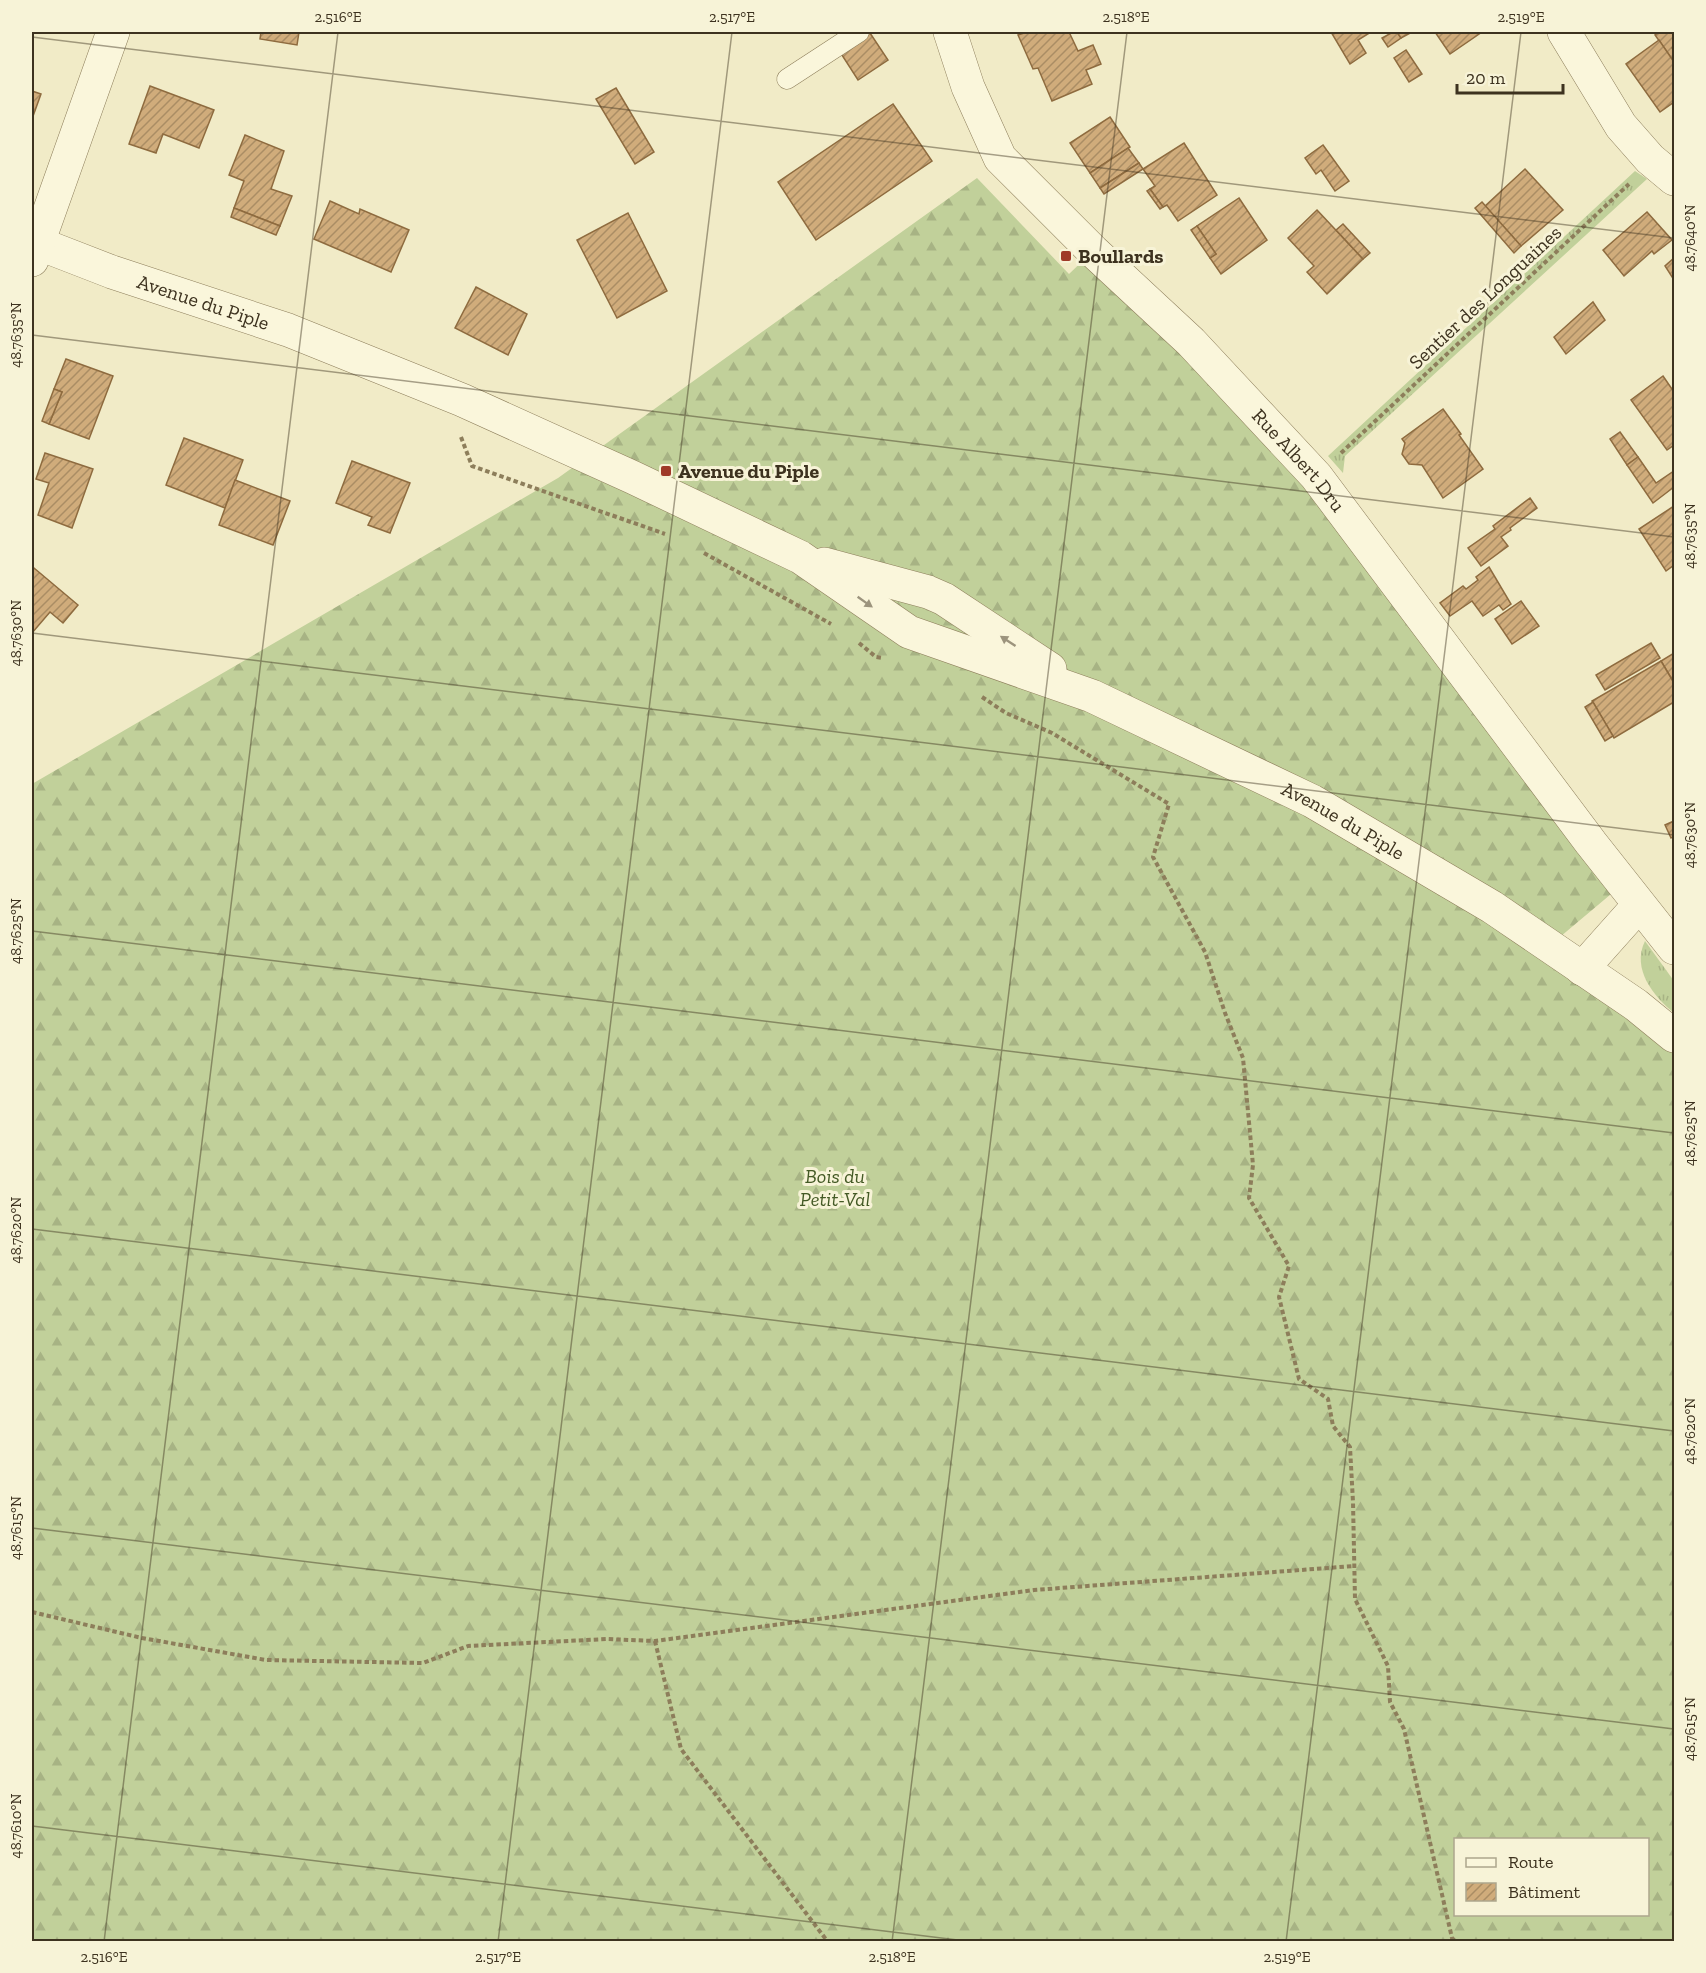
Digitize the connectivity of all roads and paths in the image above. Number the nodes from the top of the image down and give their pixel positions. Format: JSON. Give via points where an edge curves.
{"nodes":[{"id":1,"x":113,"y":32,"type":"edge"},
{"id":2,"x":859,"y":32,"type":"edge"},
{"id":3,"x":950,"y":32,"type":"edge"},
{"id":4,"x":1564,"y":32,"type":"edge"},
{"id":5,"x":787,"y":79,"type":"dead end"},
{"id":6,"x":1662,"y":169,"type":"edge"},
{"id":7,"x":33,"y":248,"type":"edge"},
{"id":8,"x":459,"y":432,"type":"dead end"},
{"id":9,"x":1316,"y":476,"type":"junction"},
{"id":10,"x":670,"y":536,"type":"dead end"},
{"id":11,"x":701,"y":551,"type":"dead end"},
{"id":12,"x":800,"y":557,"type":"junction"},
{"id":13,"x":835,"y":626,"type":"dead end"},
{"id":14,"x":852,"y":638,"type":"dead end"},
{"id":15,"x":887,"y":658,"type":"dead end"},
{"id":16,"x":978,"y":694,"type":"dead end"},
{"id":17,"x":1092,"y":696,"type":"junction"},
{"id":18,"x":1639,"y":905,"type":"junction"},
{"id":19,"x":1674,"y":948,"type":"edge"},
{"id":20,"x":1582,"y":969,"type":"junction"},
{"id":21,"x":1674,"y":1036,"type":"edge"},
{"id":22,"x":1354,"y":1566,"type":"junction"},
{"id":23,"x":32,"y":1612,"type":"edge"},
{"id":24,"x":655,"y":1641,"type":"junction"},
{"id":25,"x":828,"y":1941,"type":"edge"},
{"id":26,"x":1456,"y":1941,"type":"edge"}],
"edges":[{"from":1,"to":7,"type":"street"},
{"from":2,"to":5,"type":"lane"},
{"from":3,"to":9,"type":"street","name":"Rue Albert Dru","via":[[968,87],[1000,158],[1191,342]]},
{"from":4,"to":6,"type":"street","via":[[1621,126]]},
{"from":6,"to":9,"type":"path","name":"Sentier des Longuaines","via":[[1631,182]]},
{"from":7,"to":12,"type":"street","name":"Avenue du Piple","via":[[288,330],[462,400]]},
{"from":8,"to":10,"type":"path","via":[[472,466]]},
{"from":9,"to":18,"type":"street","name":"Rue Albert Dru"},
{"from":11,"to":13,"type":"path"},
{"from":12,"to":17,"type":"street","name":"Avenue du Piple","one_way":true,"via":[[909,632]]},
{"from":17,"to":12,"type":"street","name":"Avenue du Piple","one_way":true,"via":[[944,599]]},
{"from":14,"to":15,"type":"path","via":[[876,657]]},
{"from":16,"to":22,"type":"path","via":[[1006,713],[1052,733],[1169,804],[1154,857],[1205,952],[1243,1058],[1253,1165],[1249,1198],[1289,1266],[1279,1297],[1299,1379],[1328,1399],[1333,1426],[1350,1447]]},
{"from":17,"to":20,"type":"street","name":"Avenue du Piple","via":[[1312,801],[1492,907]]},
{"from":18,"to":19,"type":"street","name":"Rue Albert Dru"},
{"from":18,"to":20,"type":"street"},
{"from":20,"to":21,"type":"street"},
{"from":22,"to":24,"type":"path","via":[[1034,1590]]},
{"from":22,"to":26,"type":"path","via":[[1354,1599],[1388,1666],[1390,1702],[1404,1729],[1452,1938]]},
{"from":23,"to":24,"type":"path","via":[[142,1638],[266,1660],[423,1663],[468,1646],[607,1639]]},
{"from":24,"to":25,"type":"path","via":[[681,1749]]}]}
